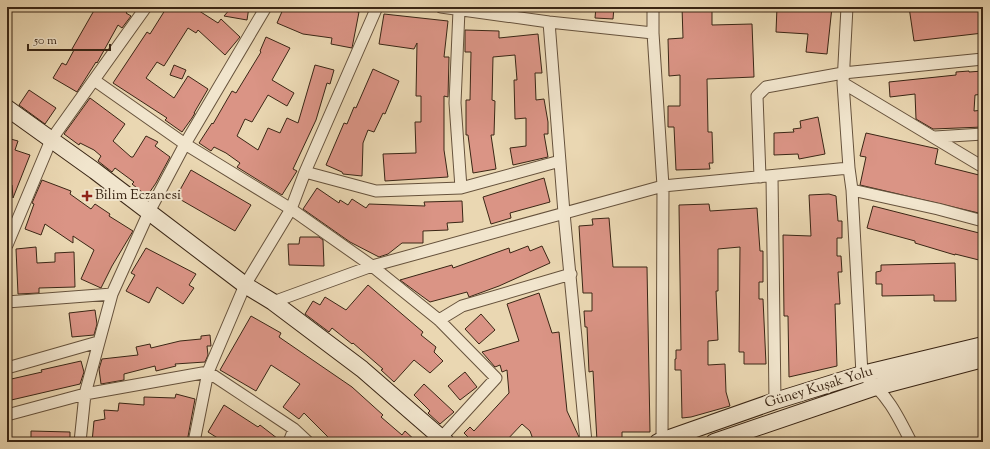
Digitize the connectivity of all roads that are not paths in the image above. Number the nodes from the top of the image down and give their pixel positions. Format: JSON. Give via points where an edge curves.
{"nodes":[{"id":1,"x":146,"y":7,"type":"edge"},
{"id":2,"x":266,"y":7,"type":"edge"},
{"id":3,"x":377,"y":7,"type":"edge"},
{"id":4,"x":441,"y":7,"type":"edge"},
{"id":5,"x":653,"y":7,"type":"edge"},
{"id":6,"x":846,"y":7,"type":"edge"},
{"id":7,"x":459,"y":10,"type":"junction"},
{"id":8,"x":549,"y":22,"type":"junction"},
{"id":9,"x":653,"y":33,"type":"junction"},
{"id":10,"x":983,"y":59,"type":"edge"},
{"id":11,"x":843,"y":78,"type":"junction"},
{"id":12,"x":94,"y":80,"type":"junction"},
{"id":13,"x":7,"y":108,"type":"edge"},
{"id":14,"x":983,"y":134,"type":"edge"},
{"id":15,"x":935,"y":137,"type":"junction"},
{"id":16,"x":50,"y":140,"type":"junction"},
{"id":17,"x":185,"y":144,"type":"junction"},
{"id":18,"x":560,"y":161,"type":"junction"},
{"id":19,"x":983,"y":167,"type":"edge"},
{"id":20,"x":849,"y":168,"type":"junction"},
{"id":21,"x":306,"y":172,"type":"junction"},
{"id":22,"x":760,"y":177,"type":"junction"},
{"id":23,"x":772,"y":177,"type":"junction"},
{"id":24,"x":663,"y":186,"type":"junction"},
{"id":25,"x":461,"y":188,"type":"junction"},
{"id":26,"x":852,"y":190,"type":"junction"},
{"id":27,"x":291,"y":209,"type":"junction"},
{"id":28,"x":149,"y":212,"type":"junction"},
{"id":29,"x":564,"y":213,"type":"junction"},
{"id":30,"x":983,"y":221,"type":"edge"},
{"id":31,"x":7,"y":245,"type":"edge"},
{"id":32,"x":372,"y":266,"type":"junction"},
{"id":33,"x":570,"y":274,"type":"junction"},
{"id":34,"x":245,"y":285,"type":"junction"},
{"id":35,"x":112,"y":294,"type":"junction"},
{"id":36,"x":7,"y":302,"type":"edge"},
{"id":37,"x":273,"y":302,"type":"junction"},
{"id":38,"x":439,"y":320,"type":"junction"},
{"id":39,"x":98,"y":342,"type":"junction"},
{"id":40,"x":983,"y":345,"type":"edge"},
{"id":41,"x":983,"y":359,"type":"edge"},
{"id":42,"x":7,"y":368,"type":"edge"},
{"id":43,"x":208,"y":372,"type":"junction"},
{"id":44,"x":862,"y":374,"type":"junction"},
{"id":45,"x":878,"y":387,"type":"junction"},
{"id":46,"x":85,"y":394,"type":"junction"},
{"id":47,"x":775,"y":401,"type":"junction"},
{"id":48,"x":7,"y":415,"type":"edge"},
{"id":49,"x":294,"y":429,"type":"junction"},
{"id":50,"x":444,"y":439,"type":"edge"},
{"id":51,"x":660,"y":441,"type":"edge"},
{"id":52,"x":80,"y":442,"type":"edge"},
{"id":53,"x":194,"y":442,"type":"edge"},
{"id":54,"x":289,"y":442,"type":"edge"},
{"id":55,"x":308,"y":442,"type":"edge"},
{"id":56,"x":586,"y":442,"type":"edge"},
{"id":57,"x":714,"y":442,"type":"edge"},
{"id":58,"x":911,"y":442,"type":"edge"}],
"edges":[{"from":1,"to":12,"type":"street"},
{"from":2,"to":17,"type":"street"},
{"from":3,"to":21,"type":"street"},
{"from":4,"to":7,"type":"street"},
{"from":5,"to":9,"type":"street"},
{"from":6,"to":11,"type":"street"},
{"from":7,"to":8,"type":"street"},
{"from":7,"to":25,"type":"street","via":[[454,103]]},
{"from":8,"to":9,"type":"street"},
{"from":8,"to":18,"type":"street"},
{"from":9,"to":24,"type":"street"},
{"from":10,"to":11,"type":"street"},
{"from":11,"to":15,"type":"street"},
{"from":11,"to":20,"type":"street"},
{"from":11,"to":22,"type":"street","via":[[766,87],[757,96]]},
{"from":12,"to":16,"type":"street"},
{"from":12,"to":17,"type":"street"},
{"from":13,"to":16,"type":"main road"},
{"from":14,"to":15,"type":"street"},
{"from":15,"to":19,"type":"street"},
{"from":16,"to":28,"type":"main road"},
{"from":16,"to":31,"type":"street"},
{"from":17,"to":27,"type":"street"},
{"from":17,"to":28,"type":"street"},
{"from":18,"to":25,"type":"street"},
{"from":18,"to":29,"type":"street"},
{"from":20,"to":23,"type":"street"},
{"from":20,"to":26,"type":"street"},
{"from":21,"to":25,"type":"street","via":[[376,191]]},
{"from":21,"to":27,"type":"street"},
{"from":22,"to":23,"type":"street"},
{"from":22,"to":24,"type":"street"},
{"from":23,"to":47,"type":"street"},
{"from":24,"to":29,"type":"street"},
{"from":24,"to":51,"type":"street"},
{"from":26,"to":30,"type":"street"},
{"from":26,"to":44,"type":"street"},
{"from":27,"to":32,"type":"street"},
{"from":27,"to":34,"type":"street"},
{"from":28,"to":34,"type":"main road"},
{"from":28,"to":35,"type":"street"},
{"from":29,"to":32,"type":"street"},
{"from":29,"to":33,"type":"street"},
{"from":32,"to":37,"type":"street"},
{"from":32,"to":38,"type":"street"},
{"from":33,"to":38,"type":"street","via":[[462,306]]},
{"from":33,"to":56,"type":"street"},
{"from":34,"to":37,"type":"main road"},
{"from":34,"to":43,"type":"street"},
{"from":35,"to":36,"type":"street"},
{"from":35,"to":39,"type":"street"},
{"from":37,"to":50,"type":"main road","via":[[362,369]]},
{"from":38,"to":50,"type":"street","via":[[496,378]]},
{"from":39,"to":42,"type":"street"},
{"from":39,"to":46,"type":"street"},
{"from":40,"to":44,"type":"main road","name":"Güney Kuşak Yolu"},
{"from":41,"to":45,"type":"main road","name":"Güney Kuşak Yolu"},
{"from":43,"to":46,"type":"street"},
{"from":43,"to":49,"type":"street"},
{"from":43,"to":53,"type":"street"},
{"from":44,"to":45,"type":"street"},
{"from":44,"to":47,"type":"main road","name":"Güney Kuşak Yolu"},
{"from":45,"to":57,"type":"main road","name":"Güney Kuşak Yolu"},
{"from":45,"to":58,"type":"street","via":[[894,408]]},
{"from":46,"to":48,"type":"street"},
{"from":46,"to":52,"type":"street"},
{"from":47,"to":51,"type":"main road","name":"Güney Kuşak Yolu"},
{"from":49,"to":54,"type":"street"},
{"from":49,"to":55,"type":"street"}]}
